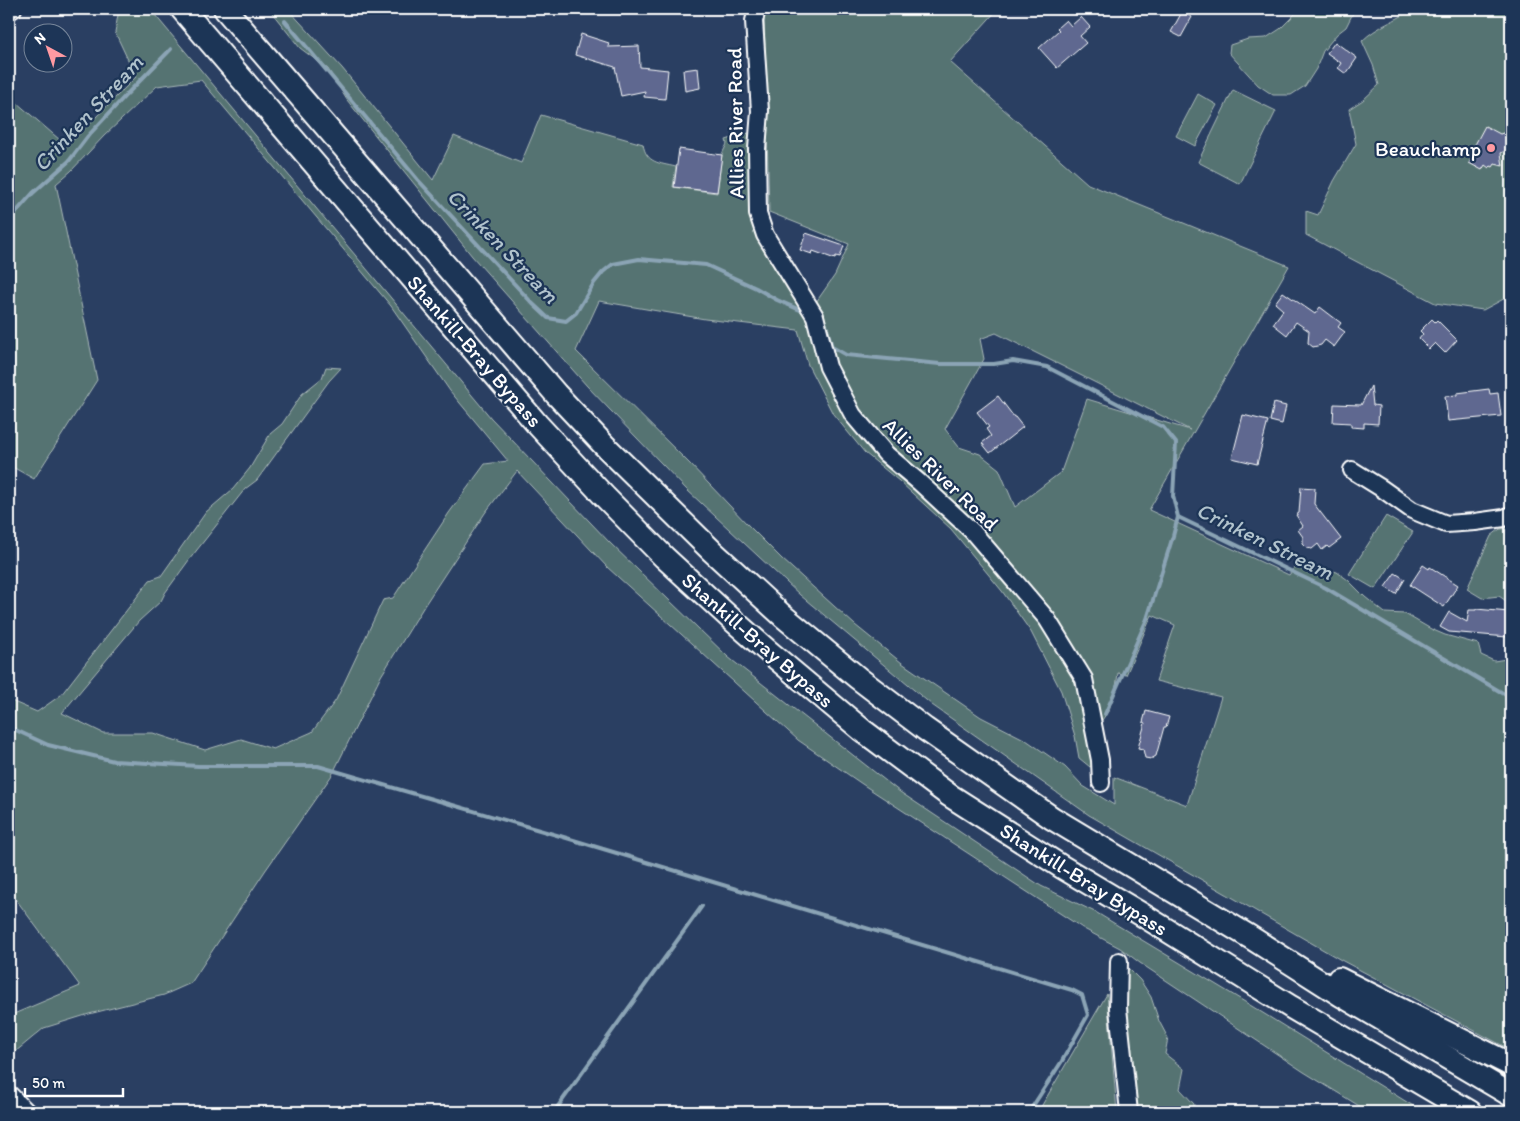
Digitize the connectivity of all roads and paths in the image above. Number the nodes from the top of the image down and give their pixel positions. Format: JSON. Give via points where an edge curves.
{"nodes":[{"id":1,"x":13,"y":9,"type":"edge"},
{"id":2,"x":182,"y":9,"type":"edge"},
{"id":3,"x":225,"y":9,"type":"edge"},
{"id":4,"x":757,"y":9,"type":"edge"},
{"id":5,"x":9,"y":11,"type":"edge"},
{"id":6,"x":1352,"y":470,"type":"dead end"},
{"id":7,"x":1511,"y":515,"type":"edge"},
{"id":8,"x":1101,"y":783,"type":"dead end"},
{"id":9,"x":1250,"y":937,"type":"junction"},
{"id":10,"x":1119,"y":961,"type":"dead end"},
{"id":11,"x":1290,"y":1007,"type":"junction"},
{"id":12,"x":1511,"y":1065,"type":"edge"},
{"id":13,"x":9,"y":1094,"type":"edge"},
{"id":14,"x":1511,"y":1095,"type":"edge"},
{"id":15,"x":27,"y":1112,"type":"edge"},
{"id":16,"x":1129,"y":1112,"type":"edge"},
{"id":17,"x":1441,"y":1112,"type":"edge"},
{"id":18,"x":1470,"y":1112,"type":"edge"}],
"edges":[{"from":1,"to":5,"type":"street"},
{"from":2,"to":11,"type":"highway","name":"Shankill-Bray Bypass","via":[[537,424],[664,557],[728,616],[862,730],[950,795]]},
{"from":3,"to":9,"type":"highway","name":"Shankill-Bray Bypass","via":[[556,394],[712,551],[783,616],[903,712],[1052,818]]},
{"from":4,"to":8,"type":"street","name":"Allies River Road","via":[[754,21],[760,111],[758,214],[765,235],[815,316],[828,366],[853,415],[886,454],[972,530],[1047,619],[1084,679],[1100,760]]},
{"from":6,"to":7,"type":"street","via":[[1412,510],[1446,524]]},
{"from":9,"to":12,"type":"highway","via":[[1372,994]]},
{"from":9,"to":14,"type":"highway","name":"Shankill-Bray Bypass"},
{"from":10,"to":16,"type":"street","via":[[1118,1008]]},
{"from":11,"to":17,"type":"highway","via":[[1340,1045]]},
{"from":11,"to":18,"type":"highway","name":"Shankill-Bray Bypass"},
{"from":13,"to":15,"type":"street"}]}
